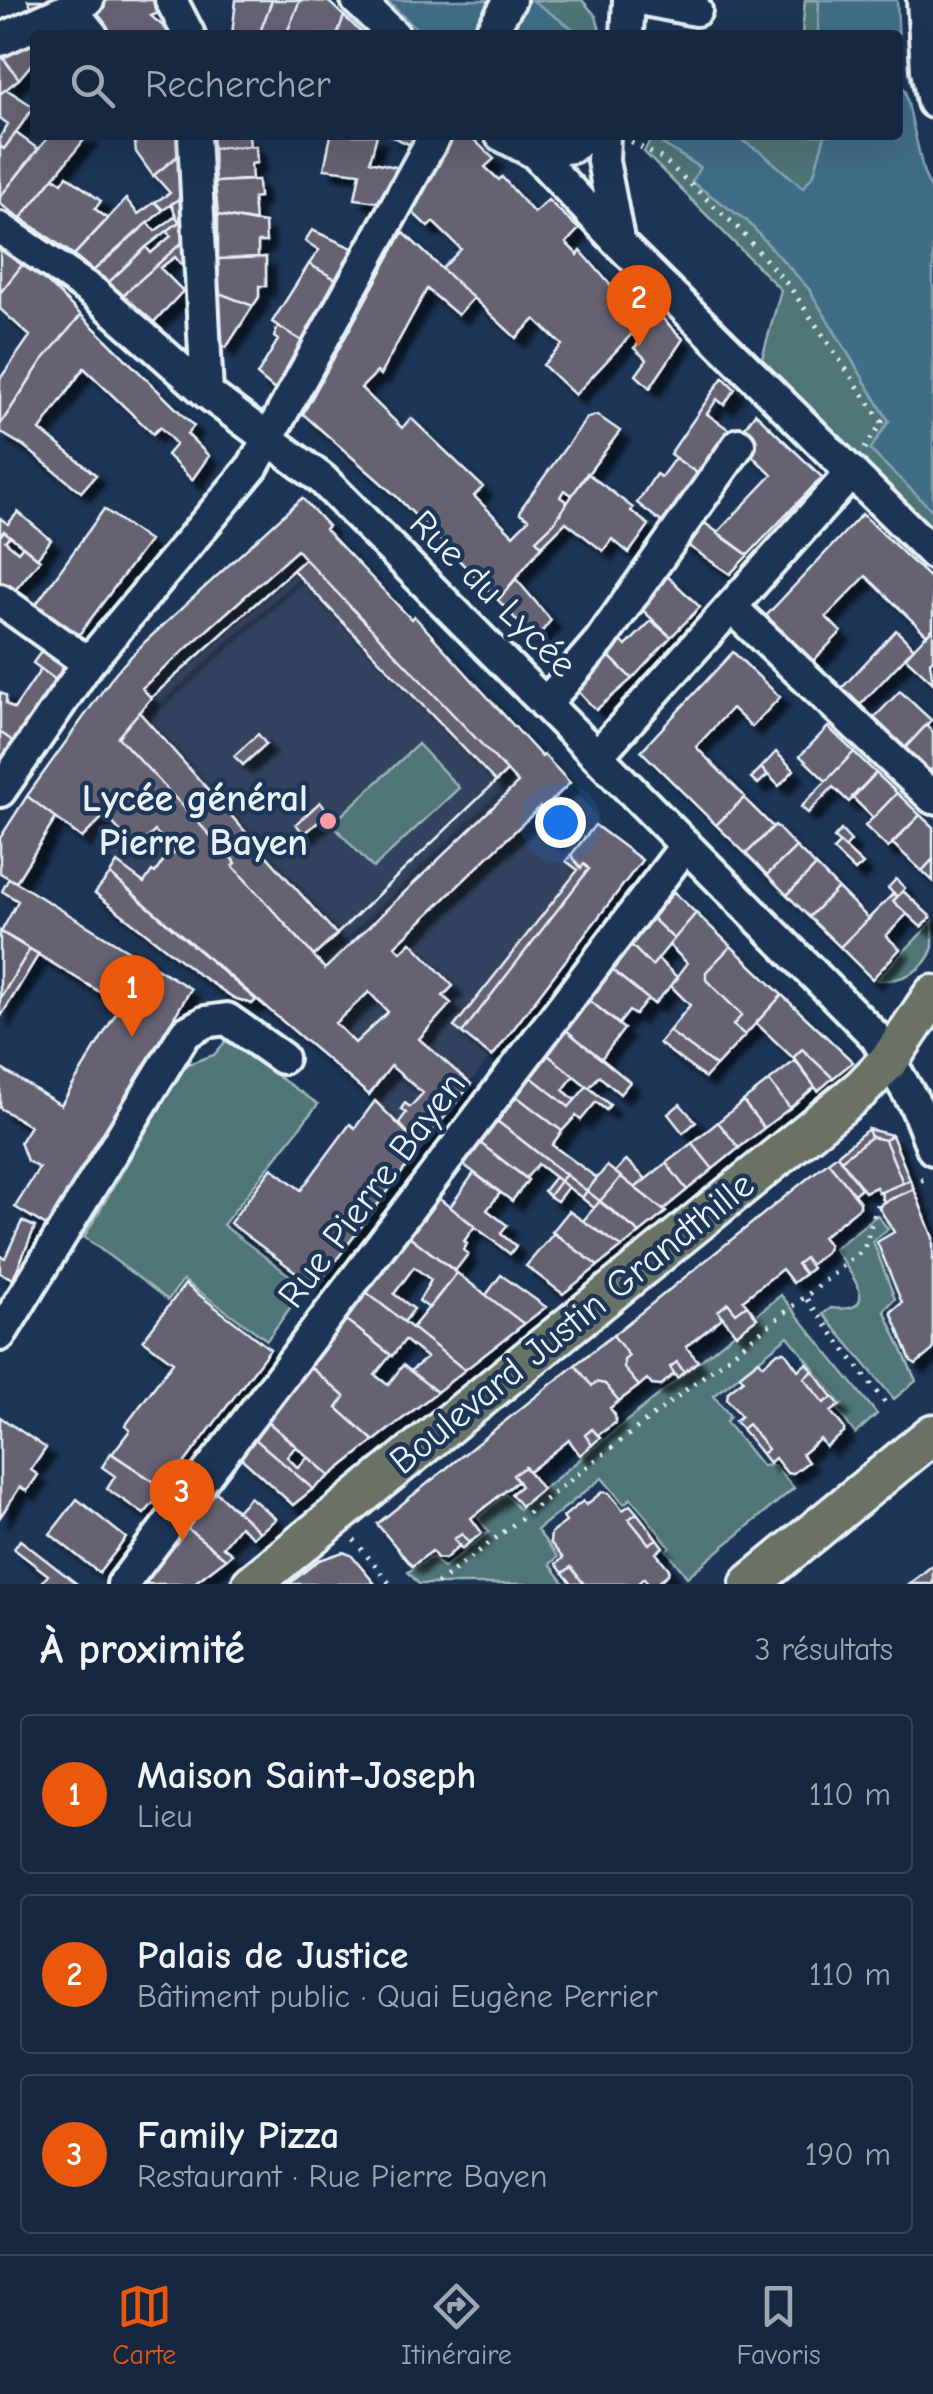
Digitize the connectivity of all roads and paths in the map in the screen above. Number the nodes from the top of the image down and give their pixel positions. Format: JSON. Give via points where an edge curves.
{"nodes":[{"id":1,"x":171,"y":0,"type":"edge"},
{"id":2,"x":357,"y":0,"type":"edge"},
{"id":3,"x":510,"y":0,"type":"edge"},
{"id":4,"x":628,"y":0,"type":"edge"},
{"id":5,"x":644,"y":0,"type":"edge"},
{"id":6,"x":923,"y":0,"type":"edge"},
{"id":7,"x":79,"y":4,"type":"edge"},
{"id":8,"x":696,"y":10,"type":"dead end"},
{"id":9,"x":90,"y":30,"type":"edge"},
{"id":10,"x":186,"y":30,"type":"edge"},
{"id":11,"x":389,"y":30,"type":"edge"},
{"id":12,"x":492,"y":30,"type":"edge"},
{"id":13,"x":627,"y":30,"type":"edge"},
{"id":14,"x":0,"y":40,"type":"edge"},
{"id":15,"x":933,"y":102,"type":"edge"},
{"id":16,"x":194,"y":140,"type":"edge"},
{"id":17,"x":432,"y":140,"type":"edge"},
{"id":18,"x":510,"y":140,"type":"edge"},
{"id":19,"x":581,"y":140,"type":"edge"},
{"id":20,"x":604,"y":140,"type":"edge"},
{"id":21,"x":622,"y":140,"type":"edge"},
{"id":22,"x":534,"y":153,"type":"junction"},
{"id":23,"x":2,"y":233,"type":"edge"},
{"id":24,"x":618,"y":242,"type":"junction"},
{"id":25,"x":206,"y":393,"type":"junction"},
{"id":26,"x":269,"y":436,"type":"junction"},
{"id":27,"x":739,"y":444,"type":"dead end"},
{"id":28,"x":862,"y":465,"type":"junction"},
{"id":29,"x":933,"y":553,"type":"edge"},
{"id":30,"x":0,"y":600,"type":"edge"},
{"id":31,"x":730,"y":608,"type":"junction"},
{"id":32,"x":88,"y":663,"type":"junction"},
{"id":33,"x":546,"y":704,"type":"junction"},
{"id":34,"x":598,"y":756,"type":"junction"},
{"id":35,"x":0,"y":790,"type":"edge"},
{"id":36,"x":933,"y":798,"type":"edge"},
{"id":37,"x":686,"y":844,"type":"junction"},
{"id":38,"x":933,"y":995,"type":"edge"},
{"id":39,"x":282,"y":1058,"type":"dead end"},
{"id":40,"x":890,"y":1059,"type":"junction"},
{"id":41,"x":933,"y":1150,"type":"edge"},
{"id":42,"x":933,"y":1176,"type":"edge"},
{"id":43,"x":912,"y":1184,"type":"dead end"},
{"id":44,"x":882,"y":1197,"type":"dead end"},
{"id":45,"x":804,"y":1297,"type":"junction"},
{"id":46,"x":0,"y":1335,"type":"edge"},
{"id":47,"x":886,"y":1404,"type":"dead end"},
{"id":48,"x":933,"y":1434,"type":"edge"},
{"id":49,"x":348,"y":1532,"type":"dead end"},
{"id":50,"x":123,"y":1584,"type":"edge"},
{"id":51,"x":252,"y":1584,"type":"edge"},
{"id":52,"x":390,"y":1584,"type":"edge"},
{"id":53,"x":437,"y":1584,"type":"edge"},
{"id":54,"x":750,"y":1584,"type":"edge"}],
"edges":[{"from":1,"to":10,"type":"street"},
{"from":2,"to":11,"type":"street"},
{"from":3,"to":12,"type":"street"},
{"from":4,"to":13,"type":"street"},
{"from":5,"to":8,"type":"street"},
{"from":6,"to":15,"type":"street"},
{"from":7,"to":9,"type":"street"},
{"from":7,"to":14,"type":"street"},
{"from":16,"to":25,"type":"street"},
{"from":17,"to":26,"type":"street"},
{"from":18,"to":22,"type":"street"},
{"from":19,"to":22,"type":"street"},
{"from":20,"to":24,"type":"street"},
{"from":21,"to":28,"type":"path","via":[[663,159],[790,287],[882,422]]},
{"from":22,"to":24,"type":"street"},
{"from":23,"to":25,"type":"street","name":"Rue du Lycée","via":[[93,292]]},
{"from":24,"to":28,"type":"street"},
{"from":25,"to":26,"type":"street","name":"Rue du Lycée"},
{"from":26,"to":32,"type":"street","via":[[253,466]]},
{"from":26,"to":33,"type":"street","name":"Rue du Lycée","via":[[322,478]]},
{"from":27,"to":33,"type":"street","via":[[600,641]]},
{"from":28,"to":29,"type":"street"},
{"from":28,"to":31,"type":"street"},
{"from":30,"to":32,"type":"street"},
{"from":31,"to":34,"type":"street"},
{"from":31,"to":36,"type":"street"},
{"from":32,"to":35,"type":"street"},
{"from":33,"to":34,"type":"street","name":"Rue du Lycée"},
{"from":34,"to":37,"type":"street","name":"Rue du Lycée"},
{"from":37,"to":40,"type":"street","name":"Rue du Lycée"},
{"from":37,"to":50,"type":"street","name":"Rue Pierre Bayen"},
{"from":38,"to":40,"type":"main road","name":"Boulevard Justin Grandthille"},
{"from":39,"to":46,"type":"street","via":[[227,1018],[184,1033]]},
{"from":40,"to":41,"type":"street","name":"Rue du Lycée"},
{"from":40,"to":51,"type":"main road","name":"Boulevard Justin Grandthille"},
{"from":42,"to":43,"type":"path"},
{"from":44,"to":45,"type":"path","via":[[864,1249]]},
{"from":45,"to":47,"type":"path"},
{"from":45,"to":53,"type":"path"},
{"from":48,"to":54,"type":"main road"},
{"from":49,"to":52,"type":"path"}]}
